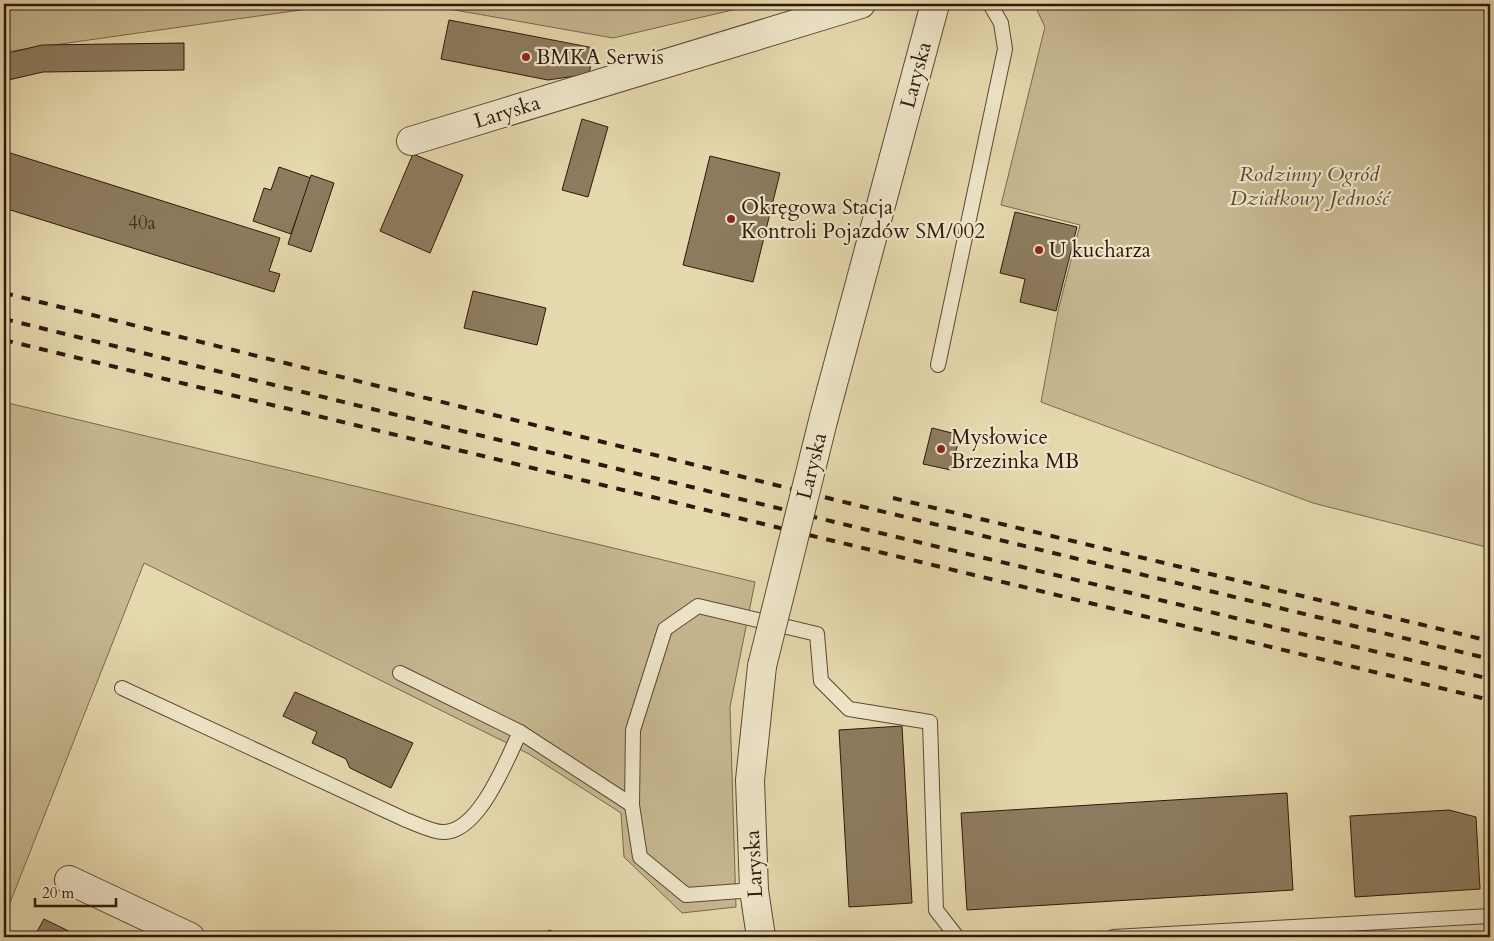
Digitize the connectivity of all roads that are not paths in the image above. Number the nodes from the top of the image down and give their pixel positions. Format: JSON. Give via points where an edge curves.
{"nodes":[{"id":1,"x":861,"y":4,"type":"edge"},
{"id":2,"x":935,"y":4,"type":"edge"},
{"id":3,"x":990,"y":4,"type":"edge"},
{"id":4,"x":411,"y":141,"type":"dead end"},
{"id":5,"x":938,"y":365,"type":"dead end"},
{"id":6,"x":400,"y":673,"type":"dead end"},
{"id":7,"x":122,"y":688,"type":"dead end"},
{"id":8,"x":520,"y":732,"type":"junction"},
{"id":9,"x":632,"y":805,"type":"junction"},
{"id":10,"x":69,"y":880,"type":"dead end"},
{"id":11,"x":754,"y":890,"type":"junction"},
{"id":12,"x":1490,"y":916,"type":"edge"},
{"id":13,"x":190,"y":937,"type":"edge"},
{"id":14,"x":760,"y":937,"type":"edge"},
{"id":15,"x":957,"y":937,"type":"edge"},
{"id":16,"x":1113,"y":937,"type":"edge"}],
"edges":[{"from":1,"to":4,"type":"street","name":"Laryska"},
{"from":2,"to":11,"type":"street","name":"Laryska","bridge":true,"via":[[824,417],[762,666],[750,780]]},
{"from":3,"to":5,"type":"lane","via":[[1001,22],[1005,49]]},
{"from":6,"to":8,"type":"lane"},
{"from":7,"to":8,"type":"lane","via":[[406,820],[444,832],[466,824],[490,793]]},
{"from":8,"to":9,"type":"lane"},
{"from":9,"to":11,"type":"lane","via":[[640,857],[686,895]]},
{"from":9,"to":15,"type":"lane","via":[[633,730],[665,629],[698,606],[817,634],[821,681],[849,709],[930,722],[936,910]]},
{"from":10,"to":13,"type":"street"},
{"from":11,"to":14,"type":"street","name":"Laryska"},
{"from":12,"to":16,"type":"lane"}]}
